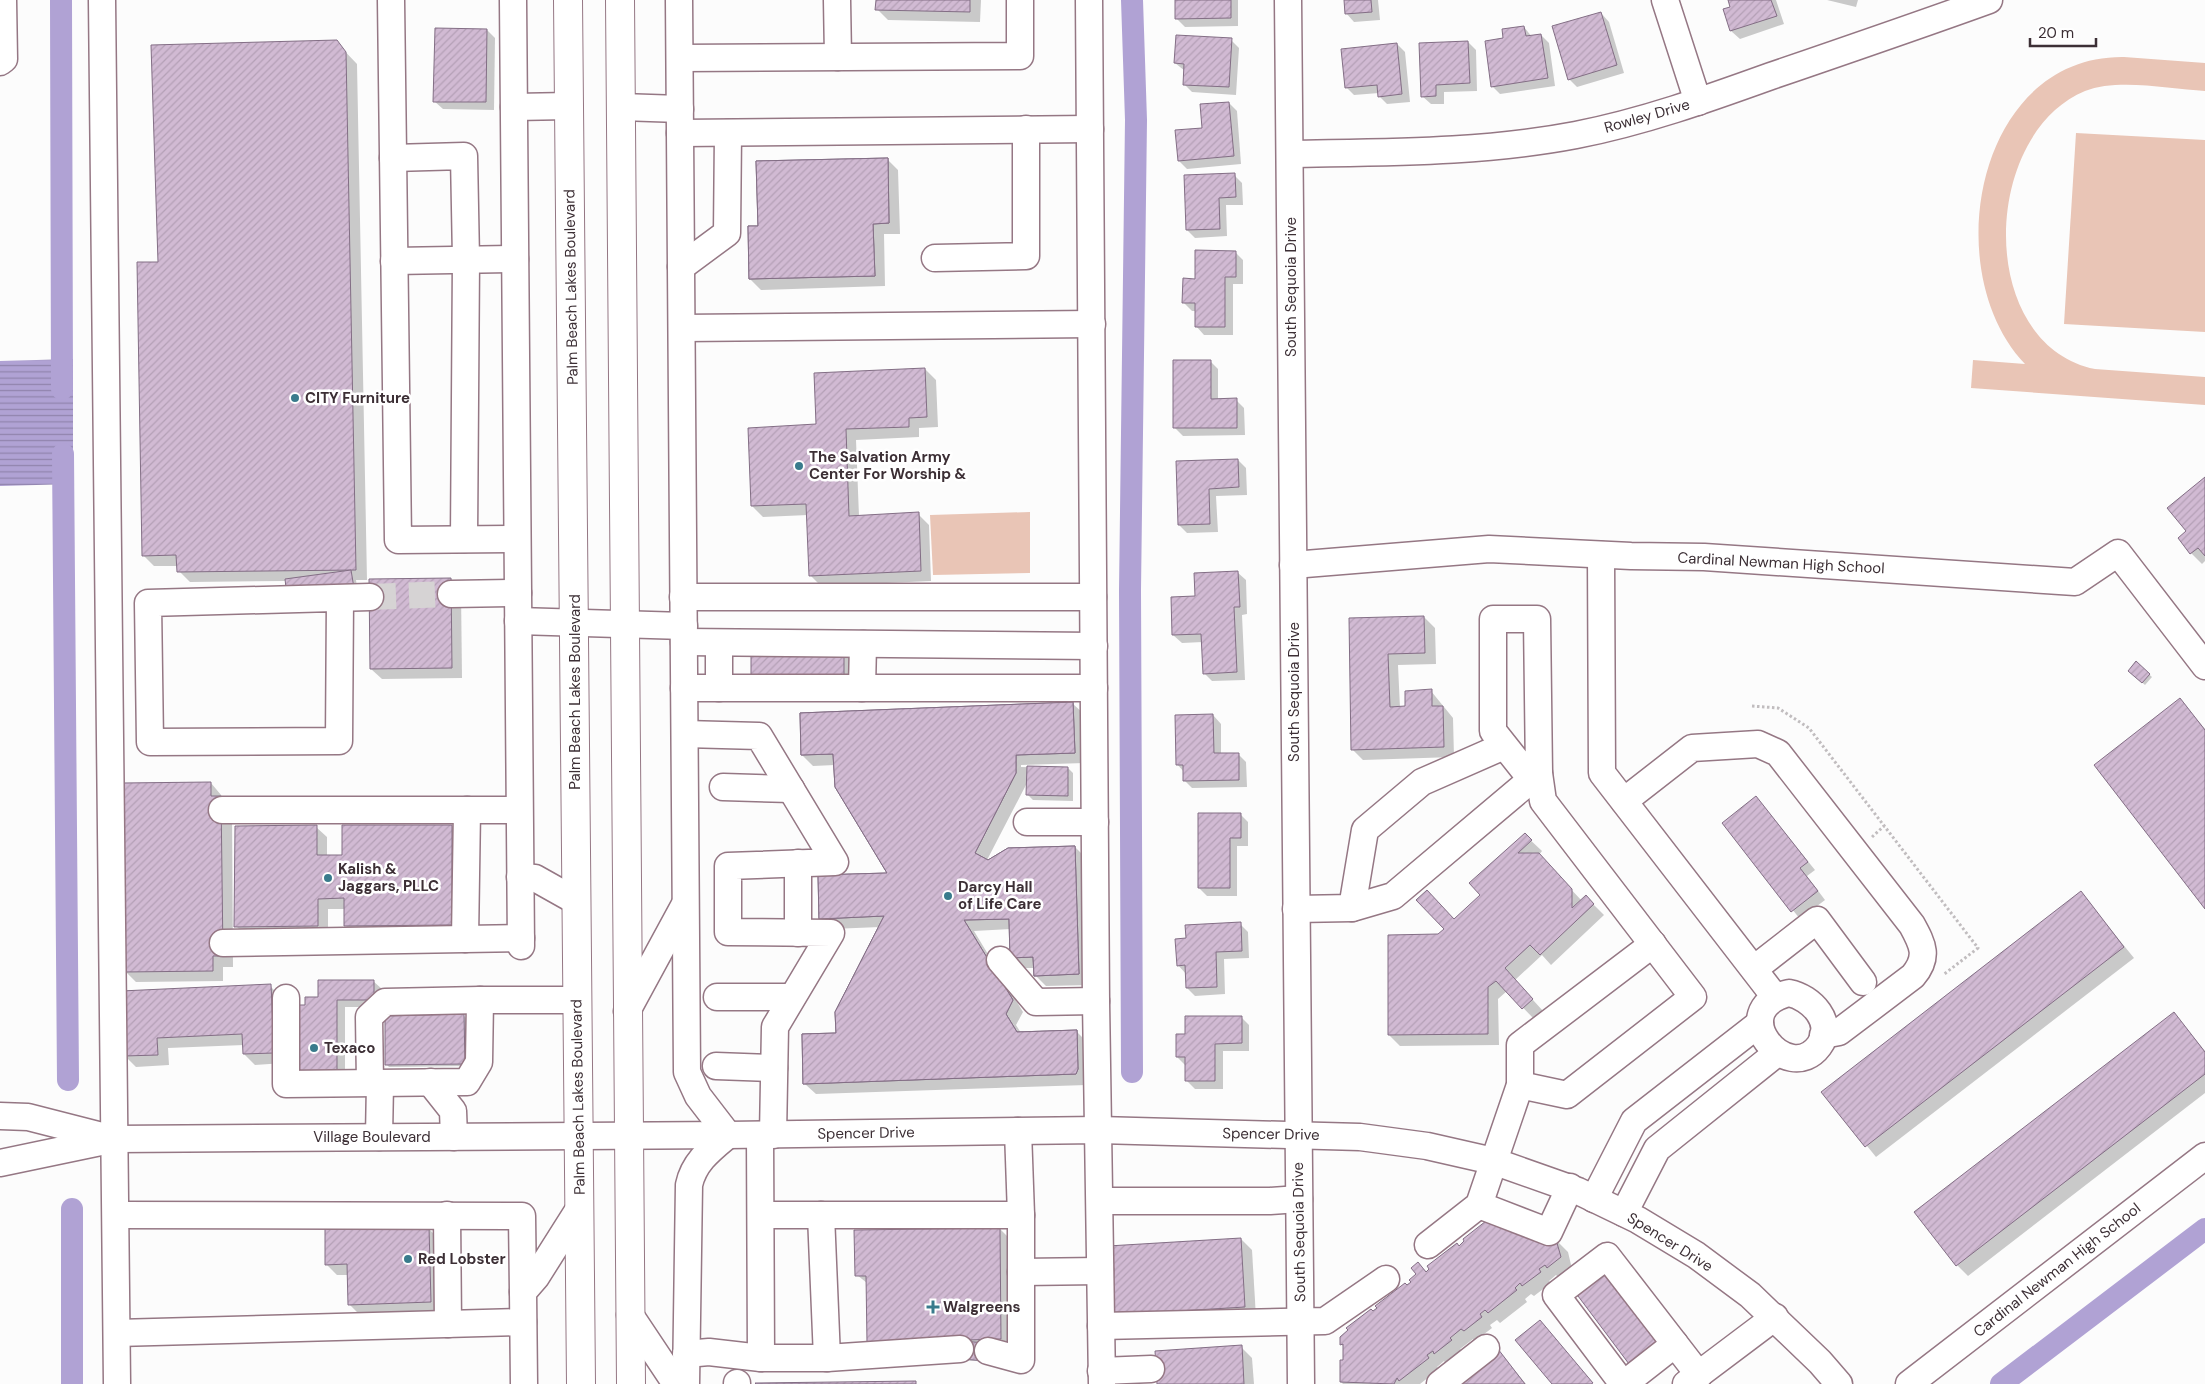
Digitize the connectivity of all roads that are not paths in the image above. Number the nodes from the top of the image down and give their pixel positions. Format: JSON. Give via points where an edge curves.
{"nodes":[{"id":1,"x":3,"y":0,"type":"edge"},
{"id":2,"x":102,"y":0,"type":"edge"},
{"id":3,"x":391,"y":0,"type":"edge"},
{"id":4,"x":513,"y":0,"type":"edge"},
{"id":5,"x":568,"y":0,"type":"edge"},
{"id":6,"x":620,"y":0,"type":"edge"},
{"id":7,"x":679,"y":0,"type":"edge"},
{"id":8,"x":837,"y":0,"type":"edge"},
{"id":9,"x":1020,"y":0,"type":"edge"},
{"id":10,"x":1089,"y":0,"type":"edge"},
{"id":11,"x":1288,"y":0,"type":"edge"},
{"id":12,"x":1665,"y":0,"type":"edge"},
{"id":13,"x":1989,"y":0,"type":"edge"},
{"id":14,"x":1942,"y":8,"type":"edge"},
{"id":15,"x":838,"y":57,"type":"junction"},
{"id":16,"x":680,"y":58,"type":"junction"},
{"id":17,"x":0,"y":62,"type":"edge"},
{"id":18,"x":1698,"y":102,"type":"junction"},
{"id":19,"x":514,"y":106,"type":"junction"},
{"id":20,"x":569,"y":106,"type":"junction"},
{"id":21,"x":621,"y":107,"type":"junction"},
{"id":22,"x":680,"y":121,"type":"junction"},
{"id":23,"x":1026,"y":129,"type":"junction"},
{"id":24,"x":1090,"y":129,"type":"junction"},
{"id":25,"x":728,"y":133,"type":"junction"},
{"id":26,"x":1290,"y":154,"type":"junction"},
{"id":27,"x":393,"y":158,"type":"junction"},
{"id":28,"x":935,"y":258,"type":"dead end"},
{"id":29,"x":515,"y":259,"type":"junction"},
{"id":30,"x":466,"y":260,"type":"junction"},
{"id":31,"x":394,"y":261,"type":"junction"},
{"id":32,"x":681,"y":267,"type":"junction"},
{"id":33,"x":1092,"y":324,"type":"junction"},
{"id":34,"x":682,"y":328,"type":"junction"},
{"id":35,"x":464,"y":539,"type":"junction"},
{"id":36,"x":517,"y":539,"type":"junction"},
{"id":37,"x":1601,"y":555,"type":"junction"},
{"id":38,"x":1293,"y":565,"type":"junction"},
{"id":39,"x":518,"y":593,"type":"junction"},
{"id":40,"x":451,"y":594,"type":"tunnel mouth"},
{"id":41,"x":370,"y":597,"type":"tunnel mouth"},
{"id":42,"x":684,"y":597,"type":"junction"},
{"id":43,"x":1094,"y":597,"type":"junction"},
{"id":44,"x":340,"y":598,"type":"junction"},
{"id":45,"x":518,"y":622,"type":"junction"},
{"id":46,"x":574,"y":623,"type":"junction"},
{"id":47,"x":624,"y":624,"type":"junction"},
{"id":48,"x":684,"y":634,"type":"junction"},
{"id":49,"x":719,"y":643,"type":"junction"},
{"id":50,"x":864,"y":644,"type":"junction"},
{"id":51,"x":1061,"y":646,"type":"junction"},
{"id":52,"x":1094,"y":646,"type":"junction"},
{"id":53,"x":2205,"y":666,"type":"edge"},
{"id":54,"x":684,"y":688,"type":"junction"},
{"id":55,"x":719,"y":688,"type":"junction"},
{"id":56,"x":862,"y":688,"type":"junction"},
{"id":57,"x":1060,"y":688,"type":"junction"},
{"id":58,"x":1094,"y":688,"type":"junction"},
{"id":59,"x":684,"y":734,"type":"junction"},
{"id":60,"x":1504,"y":746,"type":"junction"},
{"id":61,"x":1535,"y":776,"type":"junction"},
{"id":62,"x":723,"y":786,"type":"dead end"},
{"id":63,"x":791,"y":789,"type":"junction"},
{"id":64,"x":1624,"y":801,"type":"junction"},
{"id":65,"x":222,"y":810,"type":"dead end"},
{"id":66,"x":467,"y":810,"type":"junction"},
{"id":67,"x":519,"y":810,"type":"junction"},
{"id":68,"x":1027,"y":822,"type":"dead end"},
{"id":69,"x":1095,"y":822,"type":"junction"},
{"id":70,"x":798,"y":863,"type":"junction"},
{"id":71,"x":520,"y":876,"type":"junction"},
{"id":72,"x":576,"y":901,"type":"junction"},
{"id":73,"x":686,"y":904,"type":"junction"},
{"id":74,"x":1352,"y":908,"type":"junction"},
{"id":75,"x":1296,"y":909,"type":"junction"},
{"id":76,"x":798,"y":933,"type":"junction"},
{"id":77,"x":464,"y":939,"type":"junction"},
{"id":78,"x":223,"y":943,"type":"dead end"},
{"id":79,"x":1653,"y":944,"type":"junction"},
{"id":80,"x":1000,"y":960,"type":"dead end"},
{"id":81,"x":1754,"y":969,"type":"junction"},
{"id":82,"x":1864,"y":982,"type":"dead end"},
{"id":83,"x":717,"y":997,"type":"dead end"},
{"id":84,"x":1775,"y":997,"type":"junction"},
{"id":85,"x":286,"y":998,"type":"dead end"},
{"id":86,"x":792,"y":998,"type":"junction"},
{"id":87,"x":480,"y":1000,"type":"junction"},
{"id":88,"x":577,"y":1000,"type":"junction"},
{"id":89,"x":1096,"y":1001,"type":"junction"},
{"id":90,"x":628,"y":1011,"type":"junction"},
{"id":91,"x":1760,"y":1023,"type":"junction"},
{"id":92,"x":1823,"y":1035,"type":"junction"},
{"id":93,"x":1777,"y":1053,"type":"junction"},
{"id":94,"x":716,"y":1066,"type":"dead end"},
{"id":95,"x":774,"y":1068,"type":"junction"},
{"id":96,"x":430,"y":1082,"type":"junction"},
{"id":97,"x":375,"y":1083,"type":"junction"},
{"id":98,"x":1520,"y":1085,"type":"junction"},
{"id":99,"x":0,"y":1116,"type":"edge"},
{"id":100,"x":1099,"y":1130,"type":"junction"},
{"id":101,"x":1018,"y":1131,"type":"junction"},
{"id":102,"x":728,"y":1135,"type":"junction"},
{"id":103,"x":766,"y":1135,"type":"junction"},
{"id":104,"x":1298,"y":1135,"type":"junction"},
{"id":105,"x":578,"y":1136,"type":"junction"},
{"id":106,"x":629,"y":1136,"type":"junction"},
{"id":107,"x":379,"y":1137,"type":"junction"},
{"id":108,"x":454,"y":1137,"type":"junction"},
{"id":109,"x":115,"y":1139,"type":"junction"},
{"id":110,"x":2205,"y":1156,"type":"edge"},
{"id":111,"x":1493,"y":1161,"type":"junction"},
{"id":112,"x":0,"y":1163,"type":"edge"},
{"id":113,"x":1570,"y":1188,"type":"junction"},
{"id":114,"x":1299,"y":1199,"type":"junction"},
{"id":115,"x":1594,"y":1199,"type":"junction"},
{"id":116,"x":1100,"y":1200,"type":"junction"},
{"id":117,"x":1479,"y":1205,"type":"junction"},
{"id":118,"x":579,"y":1209,"type":"junction"},
{"id":119,"x":1624,"y":1213,"type":"junction"},
{"id":120,"x":116,"y":1214,"type":"junction"},
{"id":121,"x":447,"y":1215,"type":"junction"},
{"id":122,"x":761,"y":1215,"type":"junction"},
{"id":123,"x":821,"y":1215,"type":"junction"},
{"id":124,"x":1021,"y":1215,"type":"junction"},
{"id":125,"x":1428,"y":1246,"type":"dead end"},
{"id":126,"x":1100,"y":1271,"type":"junction"},
{"id":127,"x":1021,"y":1272,"type":"junction"},
{"id":128,"x":1386,"y":1279,"type":"dead end"},
{"id":129,"x":523,"y":1292,"type":"junction"},
{"id":130,"x":630,"y":1315,"type":"junction"},
{"id":131,"x":1775,"y":1317,"type":"junction"},
{"id":132,"x":523,"y":1322,"type":"junction"},
{"id":133,"x":1300,"y":1323,"type":"junction"},
{"id":134,"x":448,"y":1324,"type":"junction"},
{"id":135,"x":1101,"y":1326,"type":"junction"},
{"id":136,"x":117,"y":1332,"type":"junction"},
{"id":137,"x":1675,"y":1344,"type":"junction"},
{"id":138,"x":1486,"y":1348,"type":"dead end"},
{"id":139,"x":960,"y":1349,"type":"dead end"},
{"id":140,"x":988,"y":1350,"type":"dead end"},
{"id":141,"x":686,"y":1354,"type":"junction"},
{"id":142,"x":761,"y":1358,"type":"junction"},
{"id":143,"x":826,"y":1358,"type":"junction"},
{"id":144,"x":1151,"y":1369,"type":"dead end"},
{"id":145,"x":1101,"y":1378,"type":"edge"},
{"id":146,"x":1692,"y":1379,"type":"edge"},
{"id":147,"x":117,"y":1384,"type":"edge"},
{"id":148,"x":524,"y":1384,"type":"edge"},
{"id":149,"x":581,"y":1384,"type":"edge"},
{"id":150,"x":631,"y":1384,"type":"edge"},
{"id":151,"x":676,"y":1384,"type":"edge"},
{"id":152,"x":686,"y":1384,"type":"edge"},
{"id":153,"x":1301,"y":1384,"type":"edge"},
{"id":154,"x":1440,"y":1384,"type":"edge"},
{"id":155,"x":1624,"y":1384,"type":"edge"},
{"id":156,"x":1839,"y":1384,"type":"edge"},
{"id":157,"x":1909,"y":1384,"type":"edge"}],
"edges":[{"from":1,"to":17,"type":"street","via":[[4,59]]},
{"from":2,"to":109,"type":"street","via":[[119,957]]},
{"from":3,"to":27,"type":"street"},
{"from":4,"to":19,"type":"street"},
{"from":5,"to":20,"type":"main road","name":"Palm Beach Lakes Boulevard"},
{"from":6,"to":21,"type":"main road"},
{"from":7,"to":16,"type":"street"},
{"from":8,"to":15,"type":"street"},
{"from":9,"to":15,"type":"street","via":[[1020,56]]},
{"from":10,"to":24,"type":"street"},
{"from":11,"to":26,"type":"street","name":"South Sequoia Drive"},
{"from":12,"to":18,"type":"street"},
{"from":13,"to":14,"type":"street","name":"Rowley Drive"},
{"from":14,"to":18,"type":"street","name":"Rowley Drive"},
{"from":15,"to":16,"type":"street"},
{"from":16,"to":22,"type":"street"},
{"from":18,"to":26,"type":"street","name":"Rowley Drive","via":[[1586,133],[1511,145]]},
{"from":19,"to":20,"type":"street"},
{"from":19,"to":29,"type":"street"},
{"from":20,"to":46,"type":"main road","name":"Palm Beach Lakes Boulevard"},
{"from":21,"to":22,"type":"street"},
{"from":21,"to":47,"type":"main road"},
{"from":22,"to":25,"type":"street"},
{"from":22,"to":32,"type":"street"},
{"from":23,"to":24,"type":"street"},
{"from":23,"to":25,"type":"street"},
{"from":23,"to":28,"type":"street","via":[[1026,256]]},
{"from":24,"to":33,"type":"street"},
{"from":25,"to":32,"type":"street","via":[[727,233]]},
{"from":26,"to":38,"type":"street","name":"South Sequoia Drive"},
{"from":27,"to":30,"type":"street","via":[[464,156]]},
{"from":27,"to":31,"type":"street"},
{"from":29,"to":30,"type":"street"},
{"from":29,"to":36,"type":"street"},
{"from":30,"to":31,"type":"street"},
{"from":30,"to":35,"type":"street"},
{"from":31,"to":35,"type":"street","via":[[398,540]]},
{"from":32,"to":34,"type":"street"},
{"from":33,"to":34,"type":"street"},
{"from":33,"to":43,"type":"street"},
{"from":34,"to":42,"type":"street"},
{"from":35,"to":36,"type":"street"},
{"from":36,"to":39,"type":"street"},
{"from":37,"to":38,"type":"street","name":"Cardinal Newman High School","via":[[1489,549]]},
{"from":37,"to":53,"type":"street","name":"Cardinal Newman High School","via":[[1704,557],[2075,582],[2118,553]]},
{"from":37,"to":64,"type":"street","via":[[1602,773]]},
{"from":38,"to":75,"type":"street","name":"South Sequoia Drive"},
{"from":39,"to":40,"type":"street"},
{"from":39,"to":45,"type":"street"},
{"from":41,"to":44,"type":"street"},
{"from":42,"to":43,"type":"street"},
{"from":42,"to":48,"type":"street"},
{"from":43,"to":52,"type":"street"},
{"from":44,"to":44,"type":"street","via":[[148,603],[150,742],[339,741]]},
{"from":45,"to":46,"type":"street"},
{"from":45,"to":67,"type":"street"},
{"from":46,"to":47,"type":"street"},
{"from":46,"to":72,"type":"main road","name":"Palm Beach Lakes Boulevard"},
{"from":47,"to":48,"type":"street"},
{"from":47,"to":90,"type":"main road"},
{"from":48,"to":49,"type":"street"},
{"from":48,"to":54,"type":"street"},
{"from":49,"to":50,"type":"street"},
{"from":49,"to":55,"type":"street"},
{"from":50,"to":51,"type":"street"},
{"from":50,"to":56,"type":"street"},
{"from":51,"to":52,"type":"street"},
{"from":51,"to":57,"type":"street"},
{"from":52,"to":58,"type":"street"},
{"from":54,"to":55,"type":"street"},
{"from":54,"to":59,"type":"street"},
{"from":55,"to":56,"type":"street"},
{"from":56,"to":57,"type":"street"},
{"from":57,"to":58,"type":"street"},
{"from":58,"to":69,"type":"street"},
{"from":59,"to":63,"type":"street","via":[[759,736]]},
{"from":59,"to":73,"type":"street"},
{"from":60,"to":61,"type":"street"},
{"from":60,"to":61,"type":"street","via":[[1493,731],[1493,618],[1537,619]]},
{"from":60,"to":74,"type":"street","via":[[1422,782],[1365,830]]},
{"from":61,"to":74,"type":"street","via":[[1393,896]]},
{"from":61,"to":79,"type":"street","via":[[1544,802]]},
{"from":62,"to":63,"type":"street"},
{"from":63,"to":70,"type":"street","via":[[835,862]]},
{"from":64,"to":81,"type":"street"},
{"from":64,"to":92,"type":"street","via":[[1692,748],[1758,744],[1778,753],[1912,925],[1923,956],[1921,966],[1913,976],[1839,1032]]},
{"from":65,"to":66,"type":"street"},
{"from":66,"to":67,"type":"street"},
{"from":66,"to":77,"type":"street"},
{"from":67,"to":71,"type":"street"},
{"from":68,"to":69,"type":"street"},
{"from":69,"to":89,"type":"street"},
{"from":70,"to":76,"type":"street"},
{"from":70,"to":76,"type":"street","via":[[728,866],[728,932]]},
{"from":71,"to":72,"type":"street","via":[[535,878]]},
{"from":71,"to":77,"type":"street","via":[[521,942]]},
{"from":72,"to":88,"type":"main road","name":"Palm Beach Lakes Boulevard"},
{"from":73,"to":90,"type":"street"},
{"from":73,"to":102,"type":"street","via":[[688,1072],[698,1096]]},
{"from":74,"to":75,"type":"street"},
{"from":75,"to":104,"type":"street","name":"South Sequoia Drive"},
{"from":76,"to":86,"type":"street","via":[[831,933]]},
{"from":77,"to":78,"type":"street"},
{"from":79,"to":98,"type":"street","via":[[1520,1045]]},
{"from":79,"to":98,"type":"street","via":[[1693,997],[1567,1095]]},
{"from":80,"to":89,"type":"street","via":[[1036,1002]]},
{"from":81,"to":82,"type":"street","via":[[1817,920]]},
{"from":81,"to":84,"type":"street"},
{"from":83,"to":86,"type":"street"},
{"from":84,"to":91,"type":"street","via":[[1762,1011]]},
{"from":84,"to":92,"type":"street","via":[[1789,993],[1801,995],[1811,1002],[1823,1023]]},
{"from":85,"to":97,"type":"street","via":[[286,1084]]},
{"from":86,"to":95,"type":"street","via":[[775,1027]]},
{"from":87,"to":88,"type":"street"},
{"from":87,"to":96,"type":"street","via":[[479,1062],[467,1082]]},
{"from":87,"to":97,"type":"street","via":[[385,1002],[369,1017]]},
{"from":88,"to":105,"type":"main road","name":"Palm Beach Lakes Boulevard"},
{"from":89,"to":100,"type":"street"},
{"from":90,"to":106,"type":"main road"},
{"from":91,"to":93,"type":"street","via":[[1765,1039]]},
{"from":91,"to":115,"type":"street","via":[[1634,1121]]},
{"from":92,"to":93,"type":"street","via":[[1819,1046],[1800,1058]]},
{"from":93,"to":119,"type":"street","via":[[1657,1149]]},
{"from":94,"to":95,"type":"street"},
{"from":95,"to":103,"type":"street"},
{"from":96,"to":97,"type":"street"},
{"from":96,"to":108,"type":"street","via":[[453,1111]]},
{"from":97,"to":107,"type":"street"},
{"from":98,"to":111,"type":"street"},
{"from":99,"to":109,"type":"street","name":"Village Boulevard","via":[[28,1117]]},
{"from":100,"to":101,"type":"street","name":"Spencer Drive"},
{"from":100,"to":104,"type":"street","name":"Spencer Drive"},
{"from":100,"to":116,"type":"street"},
{"from":101,"to":103,"type":"street","name":"Spencer Drive"},
{"from":101,"to":124,"type":"street"},
{"from":102,"to":103,"type":"street","name":"Spencer Drive"},
{"from":102,"to":106,"type":"street","name":"Spencer Drive"},
{"from":102,"to":141,"type":"street","via":[[705,1155],[692,1173],[689,1185]]},
{"from":103,"to":122,"type":"street"},
{"from":104,"to":111,"type":"street","name":"Spencer Drive","via":[[1360,1137],[1427,1146]]},
{"from":104,"to":114,"type":"street","name":"South Sequoia Drive"},
{"from":105,"to":106,"type":"street","name":"Village Boulevard"},
{"from":105,"to":108,"type":"street","name":"Village Boulevard"},
{"from":105,"to":118,"type":"main road","name":"Palm Beach Lakes Boulevard"},
{"from":106,"to":130,"type":"main road"},
{"from":107,"to":108,"type":"street","name":"Village Boulevard"},
{"from":107,"to":109,"type":"street","name":"Village Boulevard"},
{"from":109,"to":112,"type":"street","name":"Village Boulevard"},
{"from":109,"to":120,"type":"street"},
{"from":110,"to":157,"type":"street","name":"Cardinal Newman High School"},
{"from":111,"to":113,"type":"street","name":"Spencer Drive"},
{"from":111,"to":117,"type":"street"},
{"from":113,"to":115,"type":"street","name":"Spencer Drive"},
{"from":113,"to":117,"type":"street","via":[[1549,1232]]},
{"from":114,"to":116,"type":"street"},
{"from":114,"to":133,"type":"street","name":"South Sequoia Drive"},
{"from":115,"to":119,"type":"street","name":"Spencer Drive"},
{"from":116,"to":126,"type":"street"},
{"from":117,"to":125,"type":"street"},
{"from":118,"to":129,"type":"street"},
{"from":118,"to":149,"type":"main road","name":"Palm Beach Lakes Boulevard"},
{"from":119,"to":131,"type":"street","name":"Spencer Drive","via":[[1696,1255]]},
{"from":120,"to":121,"type":"street"},
{"from":120,"to":136,"type":"street"},
{"from":121,"to":129,"type":"street","via":[[522,1216]]},
{"from":121,"to":134,"type":"street"},
{"from":122,"to":123,"type":"street"},
{"from":122,"to":142,"type":"street"},
{"from":123,"to":124,"type":"street"},
{"from":123,"to":143,"type":"street"},
{"from":124,"to":127,"type":"street"},
{"from":126,"to":127,"type":"street"},
{"from":126,"to":135,"type":"street"},
{"from":127,"to":140,"type":"street","via":[[1021,1360]]},
{"from":128,"to":133,"type":"street","via":[[1325,1321]]},
{"from":129,"to":132,"type":"street"},
{"from":130,"to":150,"type":"main road"},
{"from":130,"to":151,"type":"street"},
{"from":131,"to":146,"type":"street"},
{"from":131,"to":156,"type":"street","name":"Spencer Drive"},
{"from":132,"to":134,"type":"street"},
{"from":132,"to":148,"type":"street"},
{"from":133,"to":135,"type":"street"},
{"from":133,"to":153,"type":"street","name":"South Sequoia Drive"},
{"from":134,"to":136,"type":"street"},
{"from":135,"to":145,"type":"street"},
{"from":136,"to":147,"type":"street"},
{"from":137,"to":146,"type":"street"},
{"from":137,"to":155,"type":"street"},
{"from":137,"to":155,"type":"street","via":[[1607,1256],[1556,1295]]},
{"from":138,"to":154,"type":"street"},
{"from":139,"to":143,"type":"street"},
{"from":141,"to":142,"type":"street","via":[[710,1352]]},
{"from":141,"to":152,"type":"street"},
{"from":142,"to":143,"type":"street"},
{"from":144,"to":145,"type":"street"}]}
